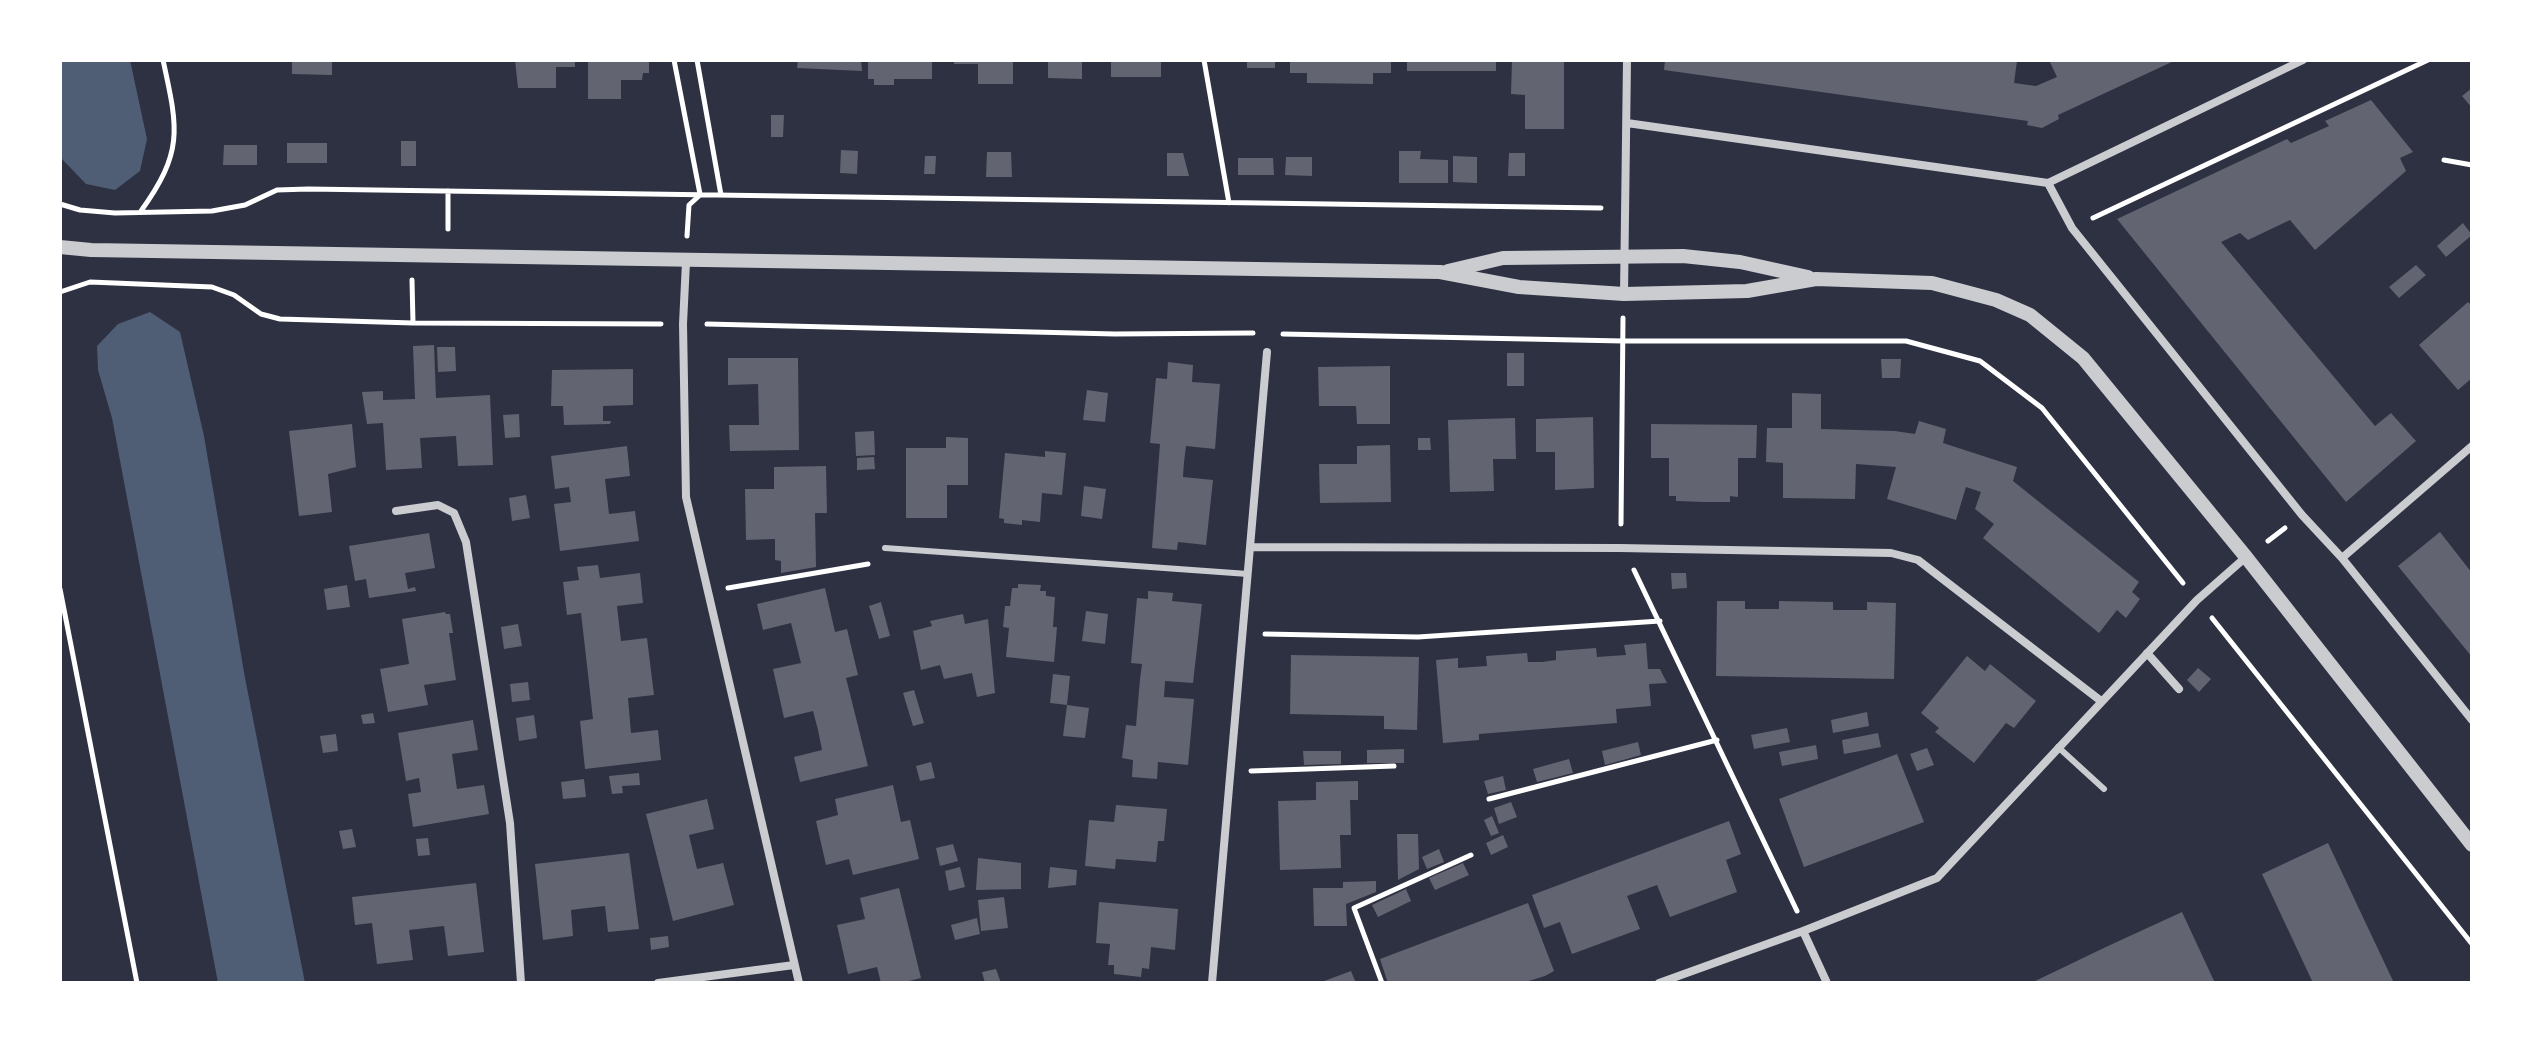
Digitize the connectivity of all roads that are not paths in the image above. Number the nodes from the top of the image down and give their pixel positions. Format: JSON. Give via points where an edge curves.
{"nodes":[{"id":1,"x":1627,"y":60,"type":"edge"},
{"id":2,"x":2303,"y":60,"type":"edge"},
{"id":3,"x":1627,"y":123,"type":"junction"},
{"id":4,"x":2048,"y":183,"type":"junction"},
{"id":5,"x":60,"y":247,"type":"edge"},
{"id":6,"x":1624,"y":257,"type":"junction"},
{"id":7,"x":686,"y":262,"type":"junction"},
{"id":8,"x":1440,"y":272,"type":"junction"},
{"id":9,"x":1819,"y":279,"type":"junction"},
{"id":10,"x":1624,"y":294,"type":"junction"},
{"id":11,"x":1267,"y":352,"type":"dead end"},
{"id":12,"x":2468,"y":449,"type":"edge"},
{"id":13,"x":2472,"y":461,"type":"edge"},
{"id":14,"x":396,"y":511,"type":"dead end"},
{"id":15,"x":1250,"y":547,"type":"junction"},
{"id":16,"x":885,"y":548,"type":"road end"},
{"id":17,"x":2246,"y":557,"type":"junction"},
{"id":18,"x":2342,"y":558,"type":"junction"},
{"id":19,"x":1248,"y":574,"type":"junction"},
{"id":20,"x":2147,"y":653,"type":"junction"},
{"id":21,"x":2179,"y":689,"type":"dead end"},
{"id":22,"x":2101,"y":701,"type":"junction"},
{"id":23,"x":2472,"y":720,"type":"edge"},
{"id":24,"x":2058,"y":747,"type":"junction"},
{"id":25,"x":2104,"y":789,"type":"dead end"},
{"id":26,"x":2472,"y":845,"type":"edge"},
{"id":27,"x":1803,"y":931,"type":"junction"},
{"id":28,"x":794,"y":965,"type":"junction"},
{"id":29,"x":521,"y":983,"type":"edge"},
{"id":30,"x":658,"y":983,"type":"edge"},
{"id":31,"x":799,"y":983,"type":"edge"},
{"id":32,"x":1212,"y":983,"type":"edge"},
{"id":33,"x":1659,"y":983,"type":"edge"},
{"id":34,"x":1827,"y":983,"type":"edge"}],
"edges":[{"from":1,"to":3,"type":"street"},
{"from":2,"to":4,"type":"street"},
{"from":3,"to":4,"type":"street"},
{"from":3,"to":6,"type":"street"},
{"from":4,"to":18,"type":"street","via":[[2072,228]]},
{"from":5,"to":7,"type":"street"},
{"from":6,"to":8,"type":"street","via":[[1503,258]]},
{"from":6,"to":9,"type":"street","via":[[1740,262]]},
{"from":6,"to":10,"type":"street"},
{"from":7,"to":8,"type":"street"},
{"from":7,"to":28,"type":"street","via":[[686,497]]},
{"from":8,"to":10,"type":"street","via":[[1519,287]]},
{"from":9,"to":10,"type":"street","via":[[1747,291]]},
{"from":9,"to":17,"type":"street","via":[[1932,283],[2030,315],[2083,358]]},
{"from":11,"to":15,"type":"street"},
{"from":12,"to":13,"type":"lane"},
{"from":12,"to":18,"type":"street"},
{"from":14,"to":29,"type":"street","via":[[438,505],[454,513],[466,542],[510,823]]},
{"from":15,"to":19,"type":"street"},
{"from":15,"to":22,"type":"street","via":[[1891,553],[1918,560]]},
{"from":16,"to":19,"type":"lane"},
{"from":17,"to":20,"type":"street"},
{"from":17,"to":26,"type":"street"},
{"from":18,"to":23,"type":"street"},
{"from":19,"to":32,"type":"street"},
{"from":20,"to":21,"type":"street"},
{"from":20,"to":22,"type":"street"},
{"from":22,"to":24,"type":"street"},
{"from":24,"to":25,"type":"lane"},
{"from":24,"to":27,"type":"street","via":[[1937,878]]},
{"from":27,"to":33,"type":"street"},
{"from":27,"to":34,"type":"street"},
{"from":28,"to":30,"type":"street"},
{"from":28,"to":31,"type":"street"}]}
